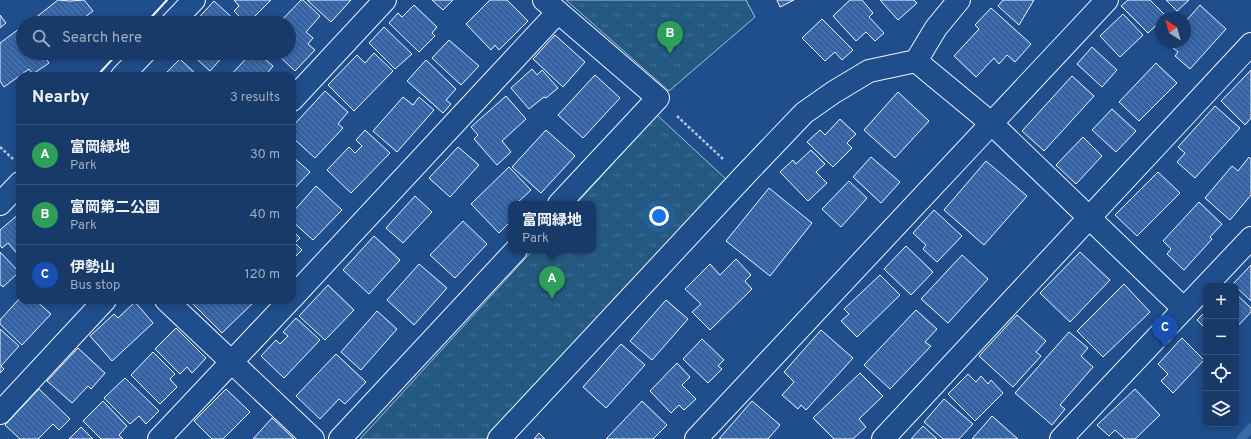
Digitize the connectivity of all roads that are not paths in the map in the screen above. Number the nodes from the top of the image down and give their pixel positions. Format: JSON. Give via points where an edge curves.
{"nodes":[{"id":1,"x":194,"y":0,"type":"edge"},
{"id":2,"x":385,"y":0,"type":"edge"},
{"id":3,"x":959,"y":0,"type":"edge"},
{"id":4,"x":1107,"y":0,"type":"edge"},
{"id":5,"x":551,"y":6,"type":"edge"},
{"id":6,"x":179,"y":16,"type":"edge"},
{"id":7,"x":1251,"y":44,"type":"edge"},
{"id":8,"x":137,"y":60,"type":"edge"},
{"id":9,"x":916,"y":61,"type":"junction"},
{"id":10,"x":126,"y":72,"type":"edge"},
{"id":11,"x":296,"y":96,"type":"edge"},
{"id":12,"x":991,"y":123,"type":"junction"},
{"id":13,"x":16,"y":187,"type":"edge"},
{"id":14,"x":562,"y":201,"type":"edge"},
{"id":15,"x":0,"y":204,"type":"edge"},
{"id":16,"x":1090,"y":218,"type":"junction"},
{"id":17,"x":1251,"y":238,"type":"edge"},
{"id":18,"x":513,"y":253,"type":"edge"},
{"id":19,"x":296,"y":293,"type":"edge"},
{"id":20,"x":101,"y":304,"type":"edge"},
{"id":21,"x":170,"y":304,"type":"edge"},
{"id":22,"x":286,"y":304,"type":"edge"},
{"id":23,"x":1184,"y":309,"type":"junction"},
{"id":24,"x":232,"y":362,"type":"junction"},
{"id":25,"x":0,"y":413,"type":"edge"},
{"id":26,"x":159,"y":439,"type":"edge"},
{"id":27,"x":313,"y":439,"type":"edge"},
{"id":28,"x":340,"y":439,"type":"edge"},
{"id":29,"x":499,"y":439,"type":"edge"},
{"id":30,"x":696,"y":439,"type":"edge"},
{"id":31,"x":884,"y":439,"type":"edge"},
{"id":32,"x":1061,"y":439,"type":"edge"}],
"edges":[{"from":1,"to":6,"type":"street"},
{"from":2,"to":11,"type":"street"},
{"from":3,"to":9,"type":"street","via":[[936,28]]},
{"from":4,"to":12,"type":"street"},
{"from":5,"to":14,"type":"street","via":[[658,98]]},
{"from":5,"to":19,"type":"street"},
{"from":7,"to":16,"type":"street"},
{"from":8,"to":10,"type":"street"},
{"from":9,"to":12,"type":"street"},
{"from":9,"to":29,"type":"street","via":[[869,71],[804,113]]},
{"from":12,"to":16,"type":"street"},
{"from":12,"to":30,"type":"street"},
{"from":13,"to":15,"type":"street"},
{"from":16,"to":23,"type":"street"},
{"from":16,"to":31,"type":"street"},
{"from":17,"to":23,"type":"street"},
{"from":18,"to":28,"type":"street"},
{"from":20,"to":25,"type":"street"},
{"from":21,"to":24,"type":"street"},
{"from":22,"to":24,"type":"street"},
{"from":23,"to":32,"type":"street"},
{"from":24,"to":26,"type":"street"},
{"from":24,"to":27,"type":"street"}]}
